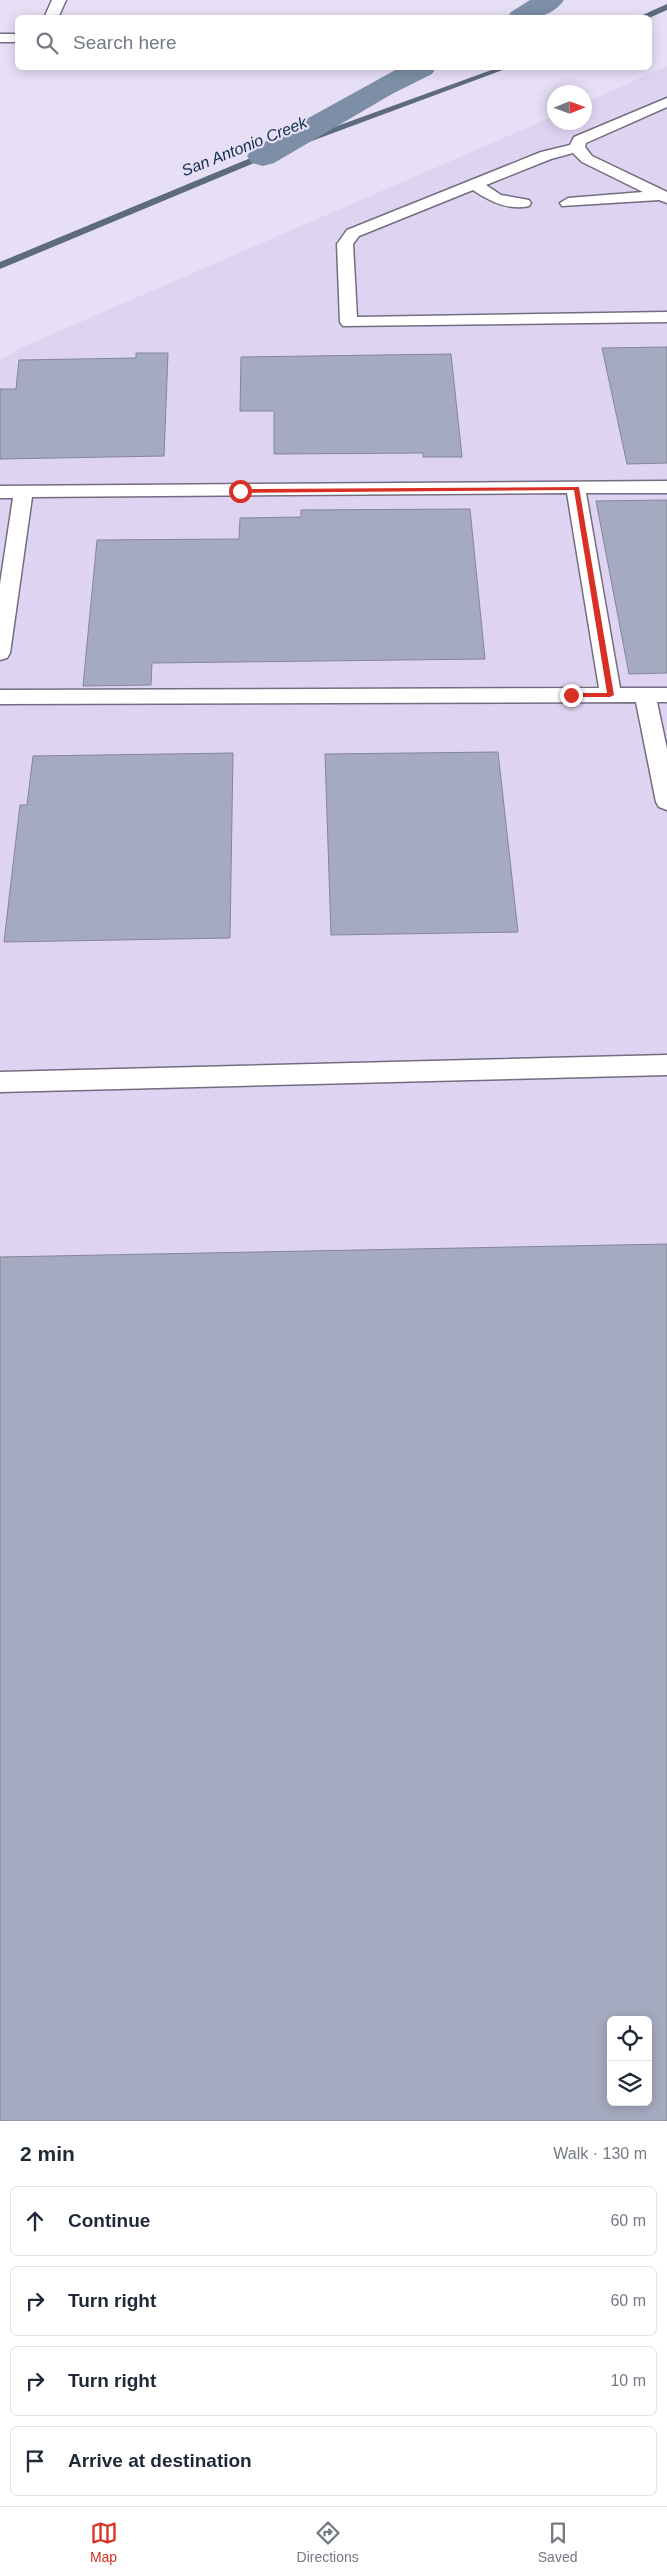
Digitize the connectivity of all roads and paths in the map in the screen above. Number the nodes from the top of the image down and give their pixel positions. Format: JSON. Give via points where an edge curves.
{"nodes":[{"id":1,"x":59,"y":0,"type":"edge"},
{"id":2,"x":52,"y":15,"type":"edge"},
{"id":3,"x":0,"y":38,"type":"edge"},
{"id":4,"x":15,"y":38,"type":"edge"},
{"id":5,"x":667,"y":102,"type":"edge"},
{"id":6,"x":577,"y":148,"type":"junction"},
{"id":7,"x":474,"y":184,"type":"junction"},
{"id":8,"x":664,"y":197,"type":"edge"},
{"id":9,"x":568,"y":203,"type":"dead end"},
{"id":10,"x":523,"y":204,"type":"dead end"},
{"id":11,"x":667,"y":317,"type":"edge"},
{"id":12,"x":667,"y":487,"type":"edge"},
{"id":13,"x":576,"y":488,"type":"junction"},
{"id":14,"x":0,"y":492,"type":"edge"},
{"id":15,"x":23,"y":493,"type":"junction"},
{"id":16,"x":0,"y":653,"type":"edge"},
{"id":17,"x":610,"y":695,"type":"junction"},
{"id":18,"x":646,"y":695,"type":"junction"},
{"id":19,"x":667,"y":695,"type":"edge"},
{"id":20,"x":0,"y":697,"type":"edge"},
{"id":21,"x":667,"y":802,"type":"edge"},
{"id":22,"x":667,"y":1065,"type":"edge"},
{"id":23,"x":0,"y":1082,"type":"edge"}],
"edges":[{"from":1,"to":2,"type":"lane"},
{"from":3,"to":4,"type":"lane"},
{"from":5,"to":6,"type":"lane","via":[[579,140]]},
{"from":6,"to":7,"type":"lane","via":[[546,155]]},
{"from":6,"to":8,"type":"lane","via":[[587,159]]},
{"from":7,"to":10,"type":"lane","via":[[496,199]]},
{"from":7,"to":11,"type":"lane","via":[[353,233],[345,244],[349,322]]},
{"from":8,"to":9,"type":"lane"},
{"from":12,"to":13,"type":"lane"},
{"from":13,"to":15,"type":"lane"},
{"from":13,"to":17,"type":"lane"},
{"from":14,"to":15,"type":"lane"},
{"from":15,"to":16,"type":"lane"},
{"from":17,"to":18,"type":"lane"},
{"from":17,"to":20,"type":"lane"},
{"from":18,"to":19,"type":"lane"},
{"from":18,"to":21,"type":"lane"},
{"from":22,"to":23,"type":"lane"}]}
